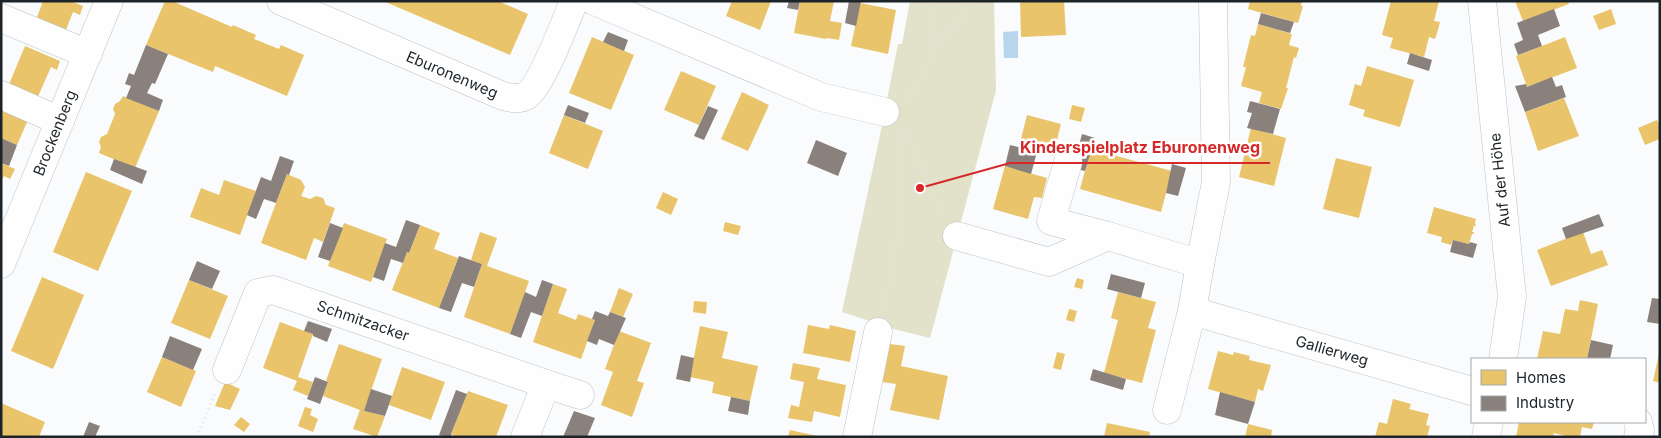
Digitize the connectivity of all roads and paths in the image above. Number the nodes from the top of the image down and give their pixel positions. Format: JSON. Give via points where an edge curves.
{"nodes":[{"id":1,"x":109,"y":1,"type":"edge"},
{"id":2,"x":282,"y":1,"type":"edge"},
{"id":3,"x":574,"y":1,"type":"edge"},
{"id":4,"x":594,"y":1,"type":"edge"},
{"id":5,"x":931,"y":1,"type":"edge"},
{"id":6,"x":968,"y":1,"type":"edge"},
{"id":7,"x":1213,"y":1,"type":"edge"},
{"id":8,"x":1482,"y":1,"type":"edge"},
{"id":9,"x":1,"y":18,"type":"edge"},
{"id":10,"x":936,"y":41,"type":"junction"},
{"id":11,"x":88,"y":54,"type":"junction"},
{"id":12,"x":1,"y":95,"type":"edge"},
{"id":13,"x":898,"y":117,"type":"junction"},
{"id":14,"x":60,"y":121,"type":"junction"},
{"id":15,"x":1068,"y":162,"type":"dead end"},
{"id":16,"x":957,"y":236,"type":"joint"},
{"id":17,"x":1108,"y":236,"type":"junction"},
{"id":18,"x":1,"y":264,"type":"edge"},
{"id":19,"x":1200,"y":264,"type":"junction"},
{"id":20,"x":1192,"y":311,"type":"junction"},
{"id":21,"x":878,"y":332,"type":"joint"},
{"id":22,"x":1503,"y":358,"type":"edge"},
{"id":23,"x":227,"y":370,"type":"joint"},
{"id":24,"x":546,"y":384,"type":"junction"},
{"id":25,"x":1471,"y":391,"type":"edge"},
{"id":26,"x":580,"y":395,"type":"dead end"},
{"id":27,"x":1167,"y":410,"type":"dead end"},
{"id":28,"x":1489,"y":423,"type":"edge"},
{"id":29,"x":1638,"y":423,"type":"edge"},
{"id":30,"x":197,"y":437,"type":"edge"},
{"id":31,"x":525,"y":437,"type":"edge"},
{"id":32,"x":857,"y":437,"type":"edge"},
{"id":33,"x":1486,"y":437,"type":"edge"},
{"id":34,"x":1638,"y":437,"type":"edge"}],
"edges":[{"from":1,"to":11,"type":"street","name":"Brockenberg"},
{"from":2,"to":3,"type":"street","name":"Eburonenweg","via":[[515,99],[527,95],[538,84]]},
{"from":4,"to":13,"type":"street","via":[[821,97]]},
{"from":5,"to":10,"type":"path"},
{"from":6,"to":10,"type":"path","via":[[958,25]]},
{"from":7,"to":19,"type":"street","via":[[1216,182]]},
{"from":8,"to":22,"type":"street","name":"Auf der Höhe","via":[[1512,297]]},
{"from":9,"to":11,"type":"street"},
{"from":10,"to":13,"type":"path","via":[[930,62]]},
{"from":11,"to":14,"type":"street","name":"Brockenberg"},
{"from":12,"to":14,"type":"street"},
{"from":13,"to":16,"type":"path","via":[[946,228]]},
{"from":13,"to":21,"type":"path","via":[[900,217]]},
{"from":14,"to":18,"type":"street","name":"Brockenberg"},
{"from":15,"to":17,"type":"street","via":[[1051,221]]},
{"from":16,"to":17,"type":"street","via":[[1049,262]]},
{"from":17,"to":19,"type":"street"},
{"from":19,"to":20,"type":"street"},
{"from":20,"to":25,"type":"street","name":"Gallierweg"},
{"from":20,"to":27,"type":"street"},
{"from":21,"to":32,"type":"street"},
{"from":23,"to":24,"type":"street","name":"Schmitzacker","via":[[258,293],[273,290]]},
{"from":23,"to":30,"type":"path"},
{"from":24,"to":26,"type":"street","name":"Schmitzacker"},
{"from":24,"to":31,"type":"street"},
{"from":28,"to":33,"type":"street"},
{"from":29,"to":34,"type":"street"}]}
